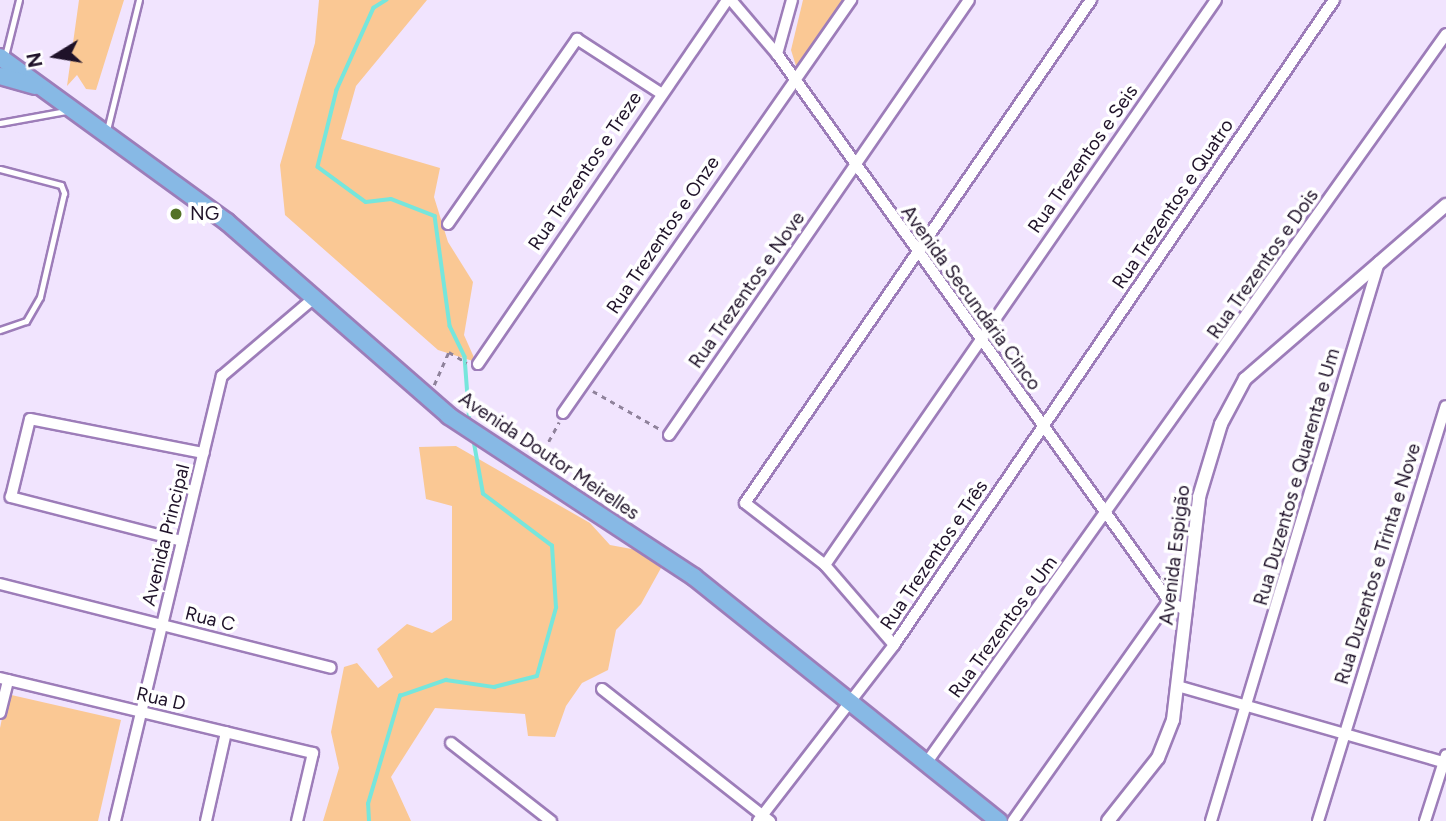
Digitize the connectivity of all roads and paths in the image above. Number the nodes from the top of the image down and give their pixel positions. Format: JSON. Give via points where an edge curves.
{"nodes":[{"id":1,"x":19,"y":0,"type":"edge"},
{"id":2,"x":139,"y":0,"type":"edge"},
{"id":3,"x":729,"y":0,"type":"edge"},
{"id":4,"x":792,"y":0,"type":"edge"},
{"id":5,"x":850,"y":0,"type":"edge"},
{"id":6,"x":969,"y":0,"type":"edge"},
{"id":7,"x":1091,"y":0,"type":"edge"},
{"id":8,"x":1216,"y":0,"type":"edge"},
{"id":9,"x":1334,"y":0,"type":"edge"},
{"id":10,"x":1446,"y":34,"type":"edge"},
{"id":11,"x":777,"y":54,"type":"junction"},
{"id":12,"x":2,"y":58,"type":"edge"},
{"id":13,"x":0,"y":76,"type":"edge"},
{"id":14,"x":792,"y":78,"type":"junction"},
{"id":15,"x":50,"y":91,"type":"junction"},
{"id":16,"x":659,"y":92,"type":"junction"},
{"id":17,"x":78,"y":109,"type":"junction"},
{"id":18,"x":0,"y":122,"type":"edge"},
{"id":19,"x":107,"y":130,"type":"junction"},
{"id":20,"x":854,"y":165,"type":"junction"},
{"id":21,"x":0,"y":169,"type":"edge"},
{"id":22,"x":1446,"y":205,"type":"edge"},
{"id":23,"x":448,"y":224,"type":"dead end"},
{"id":24,"x":916,"y":252,"type":"junction"},
{"id":25,"x":1379,"y":262,"type":"junction"},
{"id":26,"x":315,"y":297,"type":"junction"},
{"id":27,"x":0,"y":330,"type":"edge"},
{"id":28,"x":978,"y":339,"type":"junction"},
{"id":29,"x":474,"y":365,"type":"joint"},
{"id":30,"x":582,"y":386,"type":"junction"},
{"id":31,"x":429,"y":398,"type":"junction"},
{"id":32,"x":1446,"y":406,"type":"edge"},
{"id":33,"x":563,"y":412,"type":"joint"},
{"id":34,"x":1042,"y":428,"type":"junction"},
{"id":35,"x":669,"y":435,"type":"joint"},
{"id":36,"x":204,"y":453,"type":"junction"},
{"id":37,"x":532,"y":471,"type":"junction"},
{"id":38,"x":1108,"y":514,"type":"junction"},
{"id":39,"x":183,"y":541,"type":"junction"},
{"id":40,"x":825,"y":565,"type":"junction"},
{"id":41,"x":0,"y":584,"type":"edge"},
{"id":42,"x":1169,"y":601,"type":"junction"},
{"id":43,"x":1186,"y":611,"type":"junction"},
{"id":44,"x":162,"y":625,"type":"junction"},
{"id":45,"x":894,"y":645,"type":"junction"},
{"id":46,"x":331,"y":668,"type":"dead end"},
{"id":47,"x":4,"y":679,"type":"edge"},
{"id":48,"x":1181,"y":687,"type":"junction"},
{"id":49,"x":602,"y":689,"type":"dead end"},
{"id":50,"x":849,"y":696,"type":"junction"},
{"id":51,"x":1249,"y":702,"type":"junction"},
{"id":52,"x":141,"y":712,"type":"junction"},
{"id":53,"x":0,"y":713,"type":"edge"},
{"id":54,"x":226,"y":732,"type":"junction"},
{"id":55,"x":1344,"y":732,"type":"junction"},
{"id":56,"x":451,"y":743,"type":"dead end"},
{"id":57,"x":1445,"y":760,"type":"edge"},
{"id":58,"x":927,"y":762,"type":"junction"},
{"id":59,"x":764,"y":819,"type":"edge"},
{"id":60,"x":114,"y":821,"type":"edge"},
{"id":61,"x":206,"y":821,"type":"edge"},
{"id":62,"x":297,"y":821,"type":"edge"},
{"id":63,"x":551,"y":821,"type":"edge"},
{"id":64,"x":999,"y":821,"type":"edge"},
{"id":65,"x":1013,"y":821,"type":"edge"},
{"id":66,"x":1108,"y":821,"type":"edge"},
{"id":67,"x":1211,"y":821,"type":"edge"},
{"id":68,"x":1318,"y":821,"type":"edge"},
{"id":69,"x":1425,"y":821,"type":"edge"}],
"edges":[{"from":1,"to":12,"type":"lane"},
{"from":2,"to":19,"type":"lane"},
{"from":3,"to":11,"type":"street","name":"Avenida Secundária Cinco"},
{"from":3,"to":16,"type":"street","name":"Rua Trezentos e Treze"},
{"from":4,"to":11,"type":"street"},
{"from":5,"to":14,"type":"street","name":"Rua Trezentos e Onze"},
{"from":6,"to":20,"type":"street","name":"Rua Trezentos e Nove"},
{"from":7,"to":24,"type":"street"},
{"from":8,"to":28,"type":"street","name":"Rua Trezentos e Seis"},
{"from":9,"to":34,"type":"street","name":"Rua Trezentos e Quatro"},
{"from":10,"to":38,"type":"street","name":"Rua Trezentos e Dois"},
{"from":11,"to":14,"type":"street","name":"Avenida Secundária Cinco"},
{"from":12,"to":15,"type":"main road","name":"Avenida Doutor Meirelles"},
{"from":13,"to":15,"type":"main road","name":"Avenida Doutor Meirelles"},
{"from":14,"to":20,"type":"street","name":"Avenida Secundária Cinco"},
{"from":14,"to":30,"type":"street","name":"Rua Trezentos e Onze"},
{"from":15,"to":17,"type":"main road","name":"Avenida Doutor Meirelles"},
{"from":16,"to":23,"type":"street","via":[[577,39]]},
{"from":16,"to":29,"type":"street","name":"Rua Trezentos e Treze"},
{"from":17,"to":18,"type":"lane"},
{"from":17,"to":19,"type":"main road","name":"Avenida Doutor Meirelles"},
{"from":19,"to":26,"type":"main road","name":"Avenida Doutor Meirelles"},
{"from":20,"to":24,"type":"street","name":"Avenida Secundária Cinco"},
{"from":20,"to":35,"type":"street","name":"Rua Trezentos e Nove"},
{"from":21,"to":27,"type":"lane","via":[[61,186],[64,193],[40,297],[26,321]]},
{"from":22,"to":25,"type":"street","name":"Avenida Espigão"},
{"from":24,"to":28,"type":"street","name":"Avenida Secundária Cinco"},
{"from":24,"to":40,"type":"street","via":[[745,503]]},
{"from":25,"to":43,"type":"street","name":"Avenida Espigão","via":[[1245,379],[1221,424],[1199,497]]},
{"from":25,"to":51,"type":"street","name":"Rua Duzentos e Quarenta e Um"},
{"from":26,"to":31,"type":"main road","name":"Avenida Doutor Meirelles"},
{"from":26,"to":36,"type":"street","name":"Avenida Principal","via":[[222,376]]},
{"from":28,"to":34,"type":"street","name":"Avenida Secundária Cinco"},
{"from":28,"to":40,"type":"street","name":"Rua Trezentos e Seis"},
{"from":29,"to":31,"type":"path","via":[[449,352]]},
{"from":30,"to":33,"type":"street","name":"Rua Trezentos e Onze"},
{"from":30,"to":35,"type":"path"},
{"from":31,"to":37,"type":"main road","name":"Avenida Doutor Meirelles"},
{"from":32,"to":55,"type":"street","name":"Rua Duzentos e Trinta e Nove"},
{"from":33,"to":37,"type":"path"},
{"from":34,"to":38,"type":"street","name":"Avenida Secundária Cinco"},
{"from":34,"to":45,"type":"street","name":"Rua Trezentos e Três"},
{"from":36,"to":39,"type":"street","name":"Avenida Principal"},
{"from":36,"to":39,"type":"street","via":[[30,419],[10,497]]},
{"from":37,"to":50,"type":"main road","name":"Avenida Doutor Meirelles","via":[[694,577]]},
{"from":38,"to":42,"type":"street","name":"Avenida Secundária Cinco"},
{"from":38,"to":58,"type":"street","name":"Rua Trezentos e Um"},
{"from":39,"to":44,"type":"street","name":"Avenida Principal"},
{"from":40,"to":45,"type":"street"},
{"from":41,"to":44,"type":"street","name":"Rua C"},
{"from":42,"to":43,"type":"street","name":"Avenida Secundária Cinco"},
{"from":42,"to":65,"type":"street"},
{"from":43,"to":48,"type":"street","name":"Avenida Espigão"},
{"from":44,"to":46,"type":"street","name":"Rua C"},
{"from":44,"to":52,"type":"street","name":"Avenida Principal"},
{"from":45,"to":50,"type":"street","name":"Rua Trezentos e Três"},
{"from":47,"to":52,"type":"street","name":"Rua D"},
{"from":47,"to":53,"type":"street"},
{"from":48,"to":51,"type":"street"},
{"from":48,"to":66,"type":"street","name":"Avenida Espigão","via":[[1158,758]]},
{"from":49,"to":59,"type":"street"},
{"from":50,"to":58,"type":"main road","name":"Avenida Doutor Meirelles"},
{"from":50,"to":59,"type":"street","name":"Rua Trezentos e Três"},
{"from":51,"to":55,"type":"street"},
{"from":51,"to":67,"type":"street","name":"Rua Duzentos e Quarenta e Um"},
{"from":52,"to":54,"type":"street","name":"Rua D"},
{"from":52,"to":60,"type":"street","name":"Avenida Principal"},
{"from":54,"to":61,"type":"street"},
{"from":54,"to":62,"type":"street","name":"Rua D","via":[[313,753]]},
{"from":55,"to":57,"type":"street"},
{"from":55,"to":68,"type":"street","name":"Rua Duzentos e Trinta e Nove"},
{"from":56,"to":63,"type":"street"},
{"from":57,"to":69,"type":"street"},
{"from":58,"to":64,"type":"main road","name":"Avenida Doutor Meirelles"}]}
